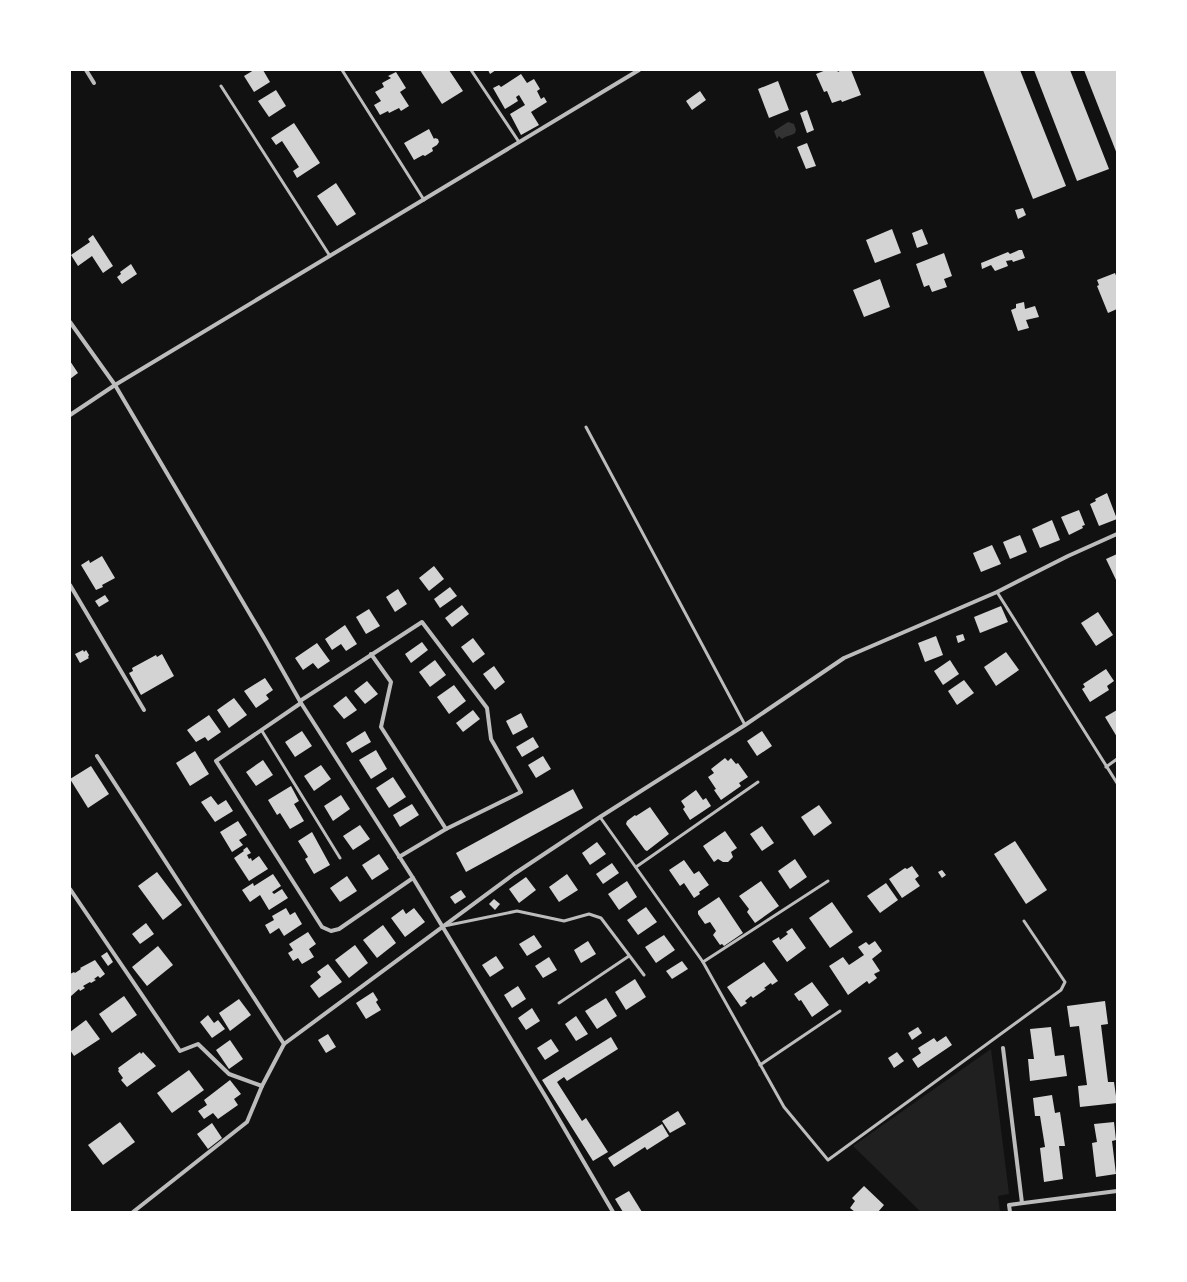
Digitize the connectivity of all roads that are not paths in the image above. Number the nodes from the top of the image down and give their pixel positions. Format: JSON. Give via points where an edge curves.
{"nodes":[{"id":1,"x":86,"y":70,"type":"edge"},
{"id":2,"x":342,"y":70,"type":"edge"},
{"id":3,"x":472,"y":70,"type":"edge"},
{"id":4,"x":639,"y":70,"type":"edge"},
{"id":5,"x":94,"y":83,"type":"dead end"},
{"id":6,"x":221,"y":86,"type":"dead end"},
{"id":7,"x":519,"y":142,"type":"junction"},
{"id":8,"x":424,"y":200,"type":"junction"},
{"id":9,"x":330,"y":256,"type":"junction"},
{"id":10,"x":70,"y":322,"type":"edge"},
{"id":11,"x":115,"y":385,"type":"junction"},
{"id":12,"x":70,"y":415,"type":"edge"},
{"id":13,"x":586,"y":427,"type":"dead end"},
{"id":14,"x":1117,"y":534,"type":"edge"},
{"id":15,"x":70,"y":585,"type":"edge"},
{"id":16,"x":997,"y":592,"type":"junction"},
{"id":17,"x":371,"y":654,"type":"junction"},
{"id":18,"x":300,"y":702,"type":"junction"},
{"id":19,"x":144,"y":710,"type":"dead end"},
{"id":20,"x":745,"y":725,"type":"junction"},
{"id":21,"x":262,"y":731,"type":"junction"},
{"id":22,"x":97,"y":756,"type":"dead end"},
{"id":23,"x":1117,"y":759,"type":"edge"},
{"id":24,"x":1106,"y":767,"type":"junction"},
{"id":25,"x":758,"y":782,"type":"dead end"},
{"id":26,"x":1117,"y":783,"type":"edge"},
{"id":27,"x":600,"y":817,"type":"junction"},
{"id":28,"x":446,"y":829,"type":"junction"},
{"id":29,"x":399,"y":857,"type":"junction"},
{"id":30,"x":340,"y":858,"type":"dead end"},
{"id":31,"x":636,"y":867,"type":"junction"},
{"id":32,"x":413,"y":878,"type":"junction"},
{"id":33,"x":828,"y":881,"type":"dead end"},
{"id":34,"x":70,"y":889,"type":"edge"},
{"id":35,"x":1024,"y":921,"type":"dead end"},
{"id":36,"x":442,"y":927,"type":"junction"},
{"id":37,"x":629,"y":956,"type":"junction"},
{"id":38,"x":703,"y":962,"type":"junction"},
{"id":39,"x":644,"y":976,"type":"dead end"},
{"id":40,"x":559,"y":1003,"type":"dead end"},
{"id":41,"x":840,"y":1011,"type":"dead end"},
{"id":42,"x":284,"y":1044,"type":"junction"},
{"id":43,"x":1004,"y":1048,"type":"dead end"},
{"id":44,"x":760,"y":1065,"type":"junction"},
{"id":45,"x":262,"y":1086,"type":"junction"},
{"id":46,"x":1117,"y":1191,"type":"edge"},
{"id":47,"x":1022,"y":1203,"type":"junction"},
{"id":48,"x":133,"y":1212,"type":"edge"},
{"id":49,"x":613,"y":1212,"type":"edge"},
{"id":50,"x":1010,"y":1212,"type":"edge"}],
"edges":[{"from":1,"to":5,"type":"street"},
{"from":2,"to":8,"type":"lane"},
{"from":3,"to":7,"type":"lane"},
{"from":4,"to":7,"type":"street"},
{"from":6,"to":9,"type":"lane"},
{"from":7,"to":8,"type":"street"},
{"from":8,"to":9,"type":"street"},
{"from":9,"to":11,"type":"street"},
{"from":10,"to":11,"type":"street"},
{"from":11,"to":12,"type":"street"},
{"from":11,"to":18,"type":"street"},
{"from":13,"to":20,"type":"lane"},
{"from":14,"to":16,"type":"street"},
{"from":15,"to":19,"type":"street"},
{"from":16,"to":20,"type":"street","via":[[844,658]]},
{"from":16,"to":24,"type":"lane"},
{"from":17,"to":18,"type":"street"},
{"from":17,"to":28,"type":"street","via":[[391,682],[381,727]]},
{"from":17,"to":28,"type":"street","via":[[422,622],[486,708],[491,739],[521,792]]},
{"from":18,"to":21,"type":"street"},
{"from":18,"to":29,"type":"street"},
{"from":20,"to":27,"type":"street"},
{"from":21,"to":30,"type":"lane"},
{"from":21,"to":32,"type":"street","via":[[216,761],[322,928],[339,929]]},
{"from":22,"to":42,"type":"street"},
{"from":23,"to":24,"type":"lane"},
{"from":24,"to":26,"type":"lane"},
{"from":25,"to":31,"type":"lane"},
{"from":27,"to":31,"type":"lane"},
{"from":27,"to":36,"type":"street","via":[[514,874]]},
{"from":28,"to":29,"type":"street"},
{"from":29,"to":32,"type":"street"},
{"from":31,"to":38,"type":"lane"},
{"from":32,"to":36,"type":"street"},
{"from":33,"to":38,"type":"lane"},
{"from":34,"to":45,"type":"street","via":[[180,1051],[198,1044],[229,1074]]},
{"from":35,"to":44,"type":"lane","via":[[1065,982],[1061,990],[828,1160],[784,1107]]},
{"from":36,"to":37,"type":"lane","via":[[517,911],[564,921],[589,914],[601,918]]},
{"from":36,"to":42,"type":"street"},
{"from":36,"to":49,"type":"street"},
{"from":37,"to":39,"type":"lane"},
{"from":37,"to":40,"type":"lane"},
{"from":38,"to":44,"type":"lane"},
{"from":41,"to":44,"type":"lane"},
{"from":42,"to":45,"type":"street"},
{"from":43,"to":47,"type":"street"},
{"from":45,"to":48,"type":"street","via":[[247,1122]]},
{"from":46,"to":47,"type":"street"},
{"from":47,"to":50,"type":"street","via":[[1009,1205]]}]}
